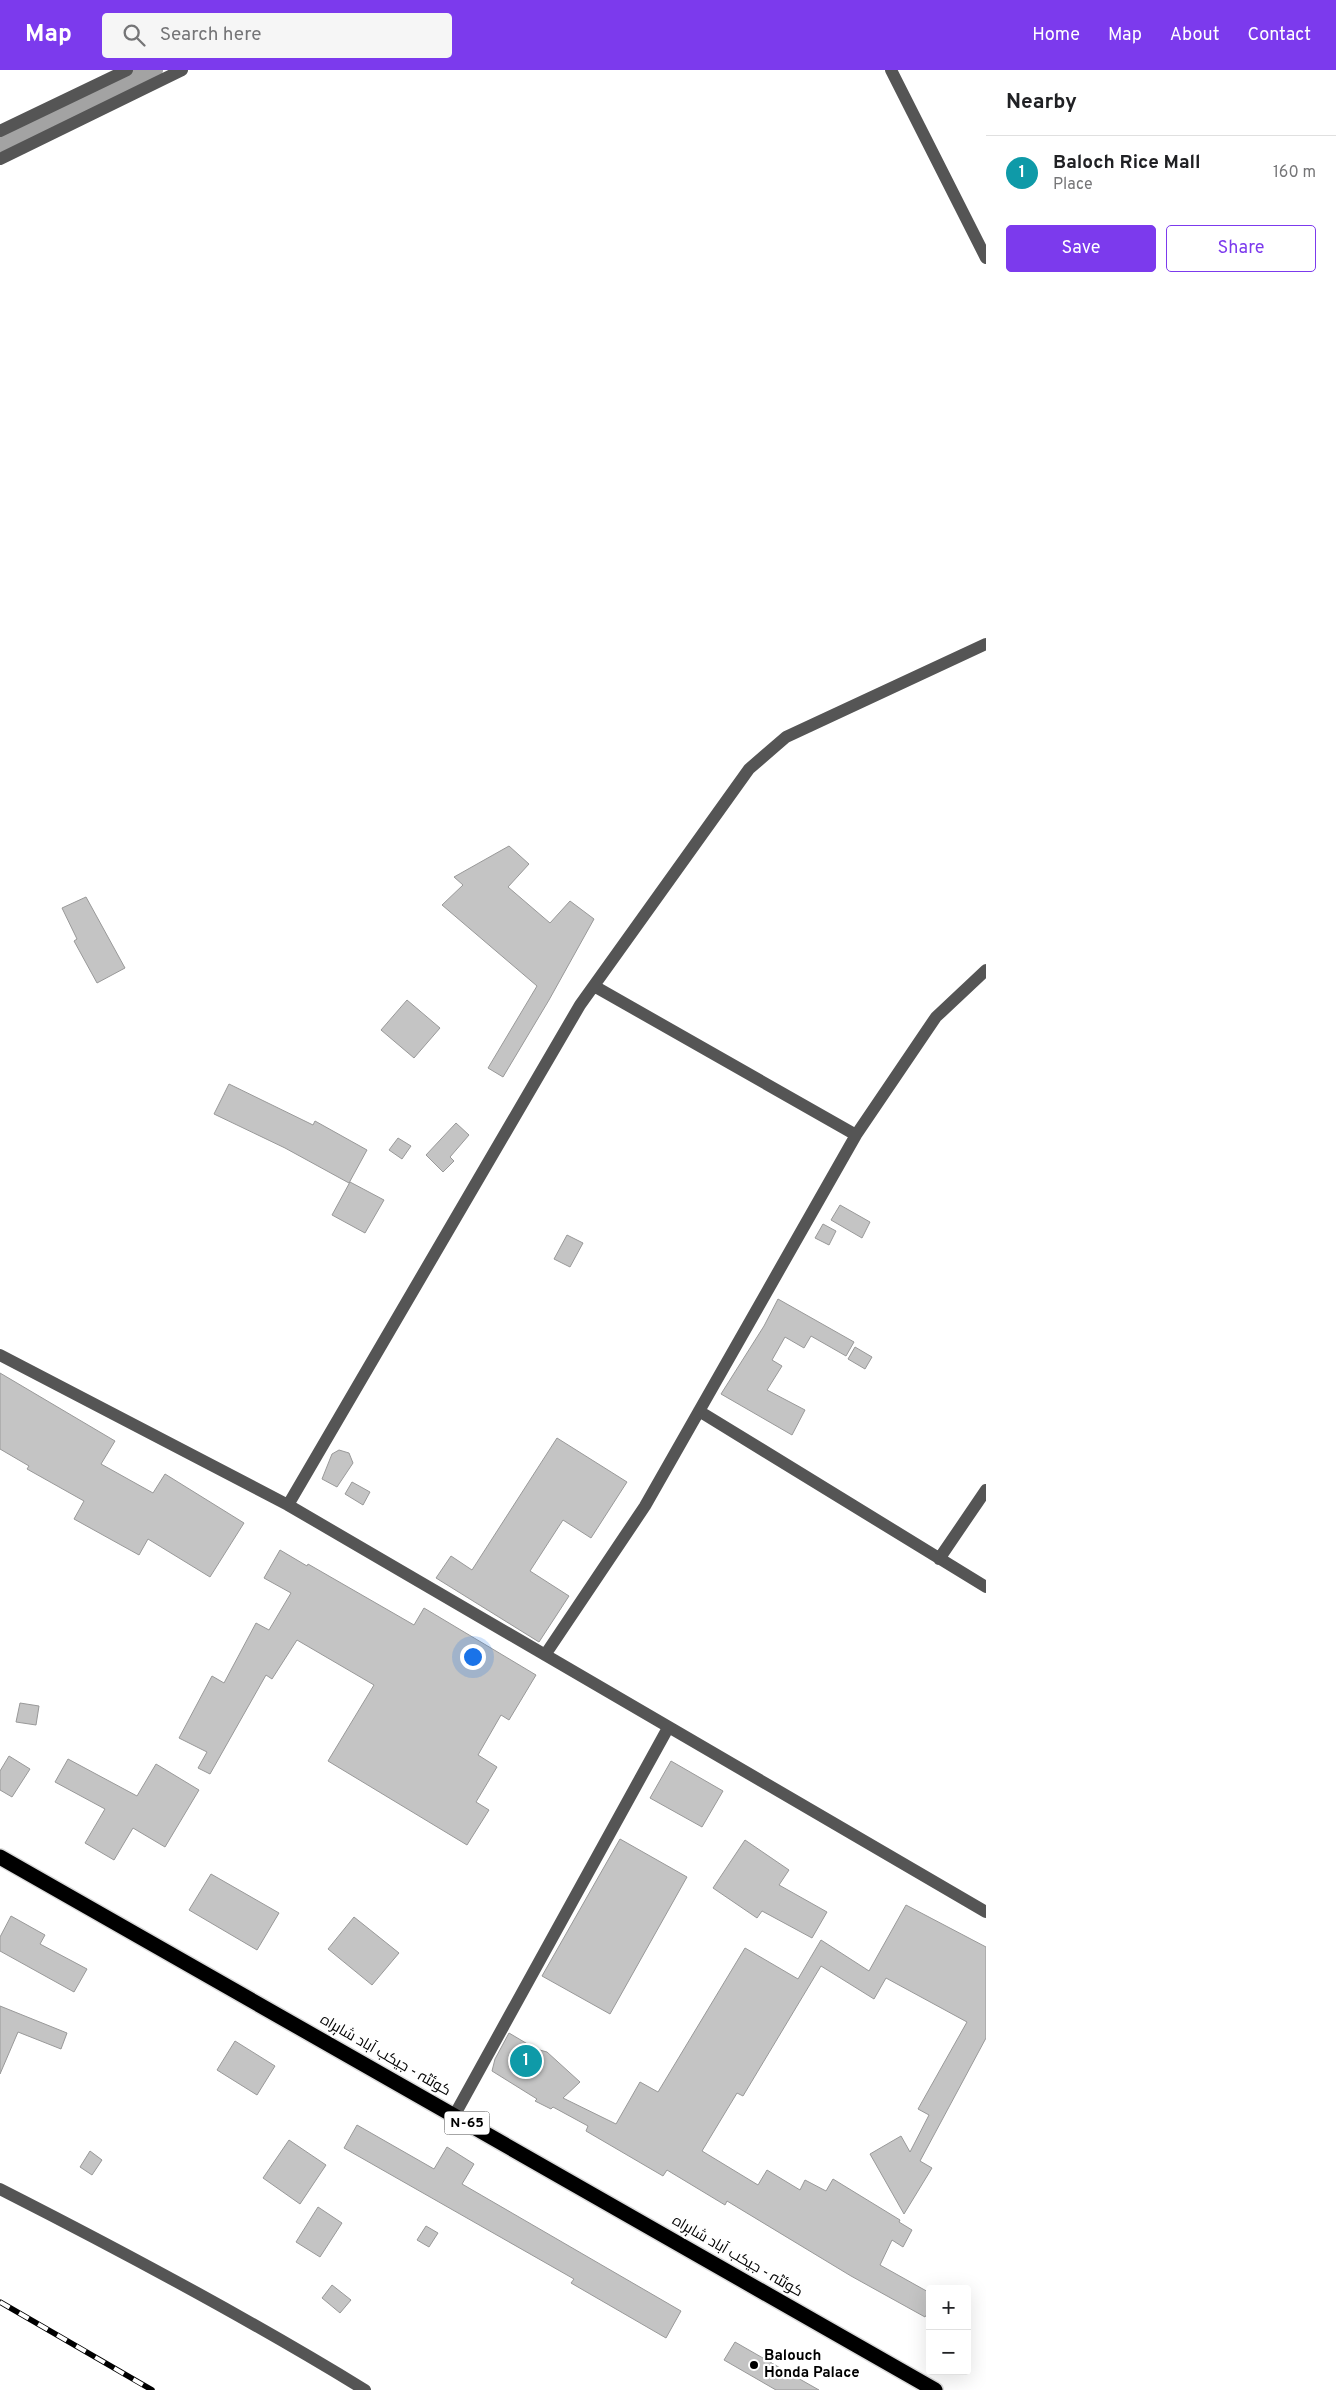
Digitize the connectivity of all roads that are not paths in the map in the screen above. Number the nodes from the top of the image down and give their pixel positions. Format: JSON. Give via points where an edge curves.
{"nodes":[{"id":1,"x":127,"y":70,"type":"edge"},
{"id":2,"x":182,"y":70,"type":"edge"},
{"id":3,"x":891,"y":70,"type":"edge"},
{"id":4,"x":0,"y":131,"type":"edge"},
{"id":5,"x":0,"y":159,"type":"edge"},
{"id":6,"x":986,"y":258,"type":"edge"},
{"id":7,"x":986,"y":644,"type":"edge"},
{"id":8,"x":986,"y":970,"type":"edge"},
{"id":9,"x":594,"y":986,"type":"junction"},
{"id":10,"x":856,"y":1136,"type":"junction"},
{"id":11,"x":0,"y":1355,"type":"edge"},
{"id":12,"x":700,"y":1411,"type":"junction"},
{"id":13,"x":986,"y":1490,"type":"edge"},
{"id":14,"x":288,"y":1504,"type":"junction"},
{"id":15,"x":939,"y":1559,"type":"junction"},
{"id":16,"x":986,"y":1587,"type":"edge"},
{"id":17,"x":545,"y":1655,"type":"junction"},
{"id":18,"x":668,"y":1728,"type":"junction"},
{"id":19,"x":0,"y":1857,"type":"edge"},
{"id":20,"x":986,"y":1912,"type":"edge"},
{"id":21,"x":454,"y":2116,"type":"junction"},
{"id":22,"x":0,"y":2189,"type":"edge"},
{"id":23,"x":365,"y":2390,"type":"edge"},
{"id":24,"x":935,"y":2390,"type":"edge"}],
"edges":[{"from":1,"to":4,"type":"street"},
{"from":2,"to":5,"type":"street"},
{"from":3,"to":6,"type":"street"},
{"from":7,"to":9,"type":"street","via":[[786,737],[749,769]]},
{"from":8,"to":10,"type":"street","via":[[936,1018]]},
{"from":9,"to":10,"type":"street"},
{"from":9,"to":14,"type":"street"},
{"from":10,"to":12,"type":"street"},
{"from":11,"to":14,"type":"street"},
{"from":12,"to":15,"type":"street"},
{"from":12,"to":17,"type":"street","via":[[646,1506]]},
{"from":13,"to":15,"type":"street"},
{"from":14,"to":17,"type":"street"},
{"from":15,"to":16,"type":"street"},
{"from":17,"to":18,"type":"street"},
{"from":18,"to":20,"type":"street"},
{"from":18,"to":21,"type":"street"},
{"from":19,"to":21,"type":"highway","name":"کوئٹہ - جیکب آباد شاہراہ","number":"N-65"},
{"from":21,"to":24,"type":"highway","name":"کوئٹہ - جیکب آباد شاہراہ","number":"N-65"},
{"from":22,"to":23,"type":"street","via":[[158,2270],[274,2334]]}]}
